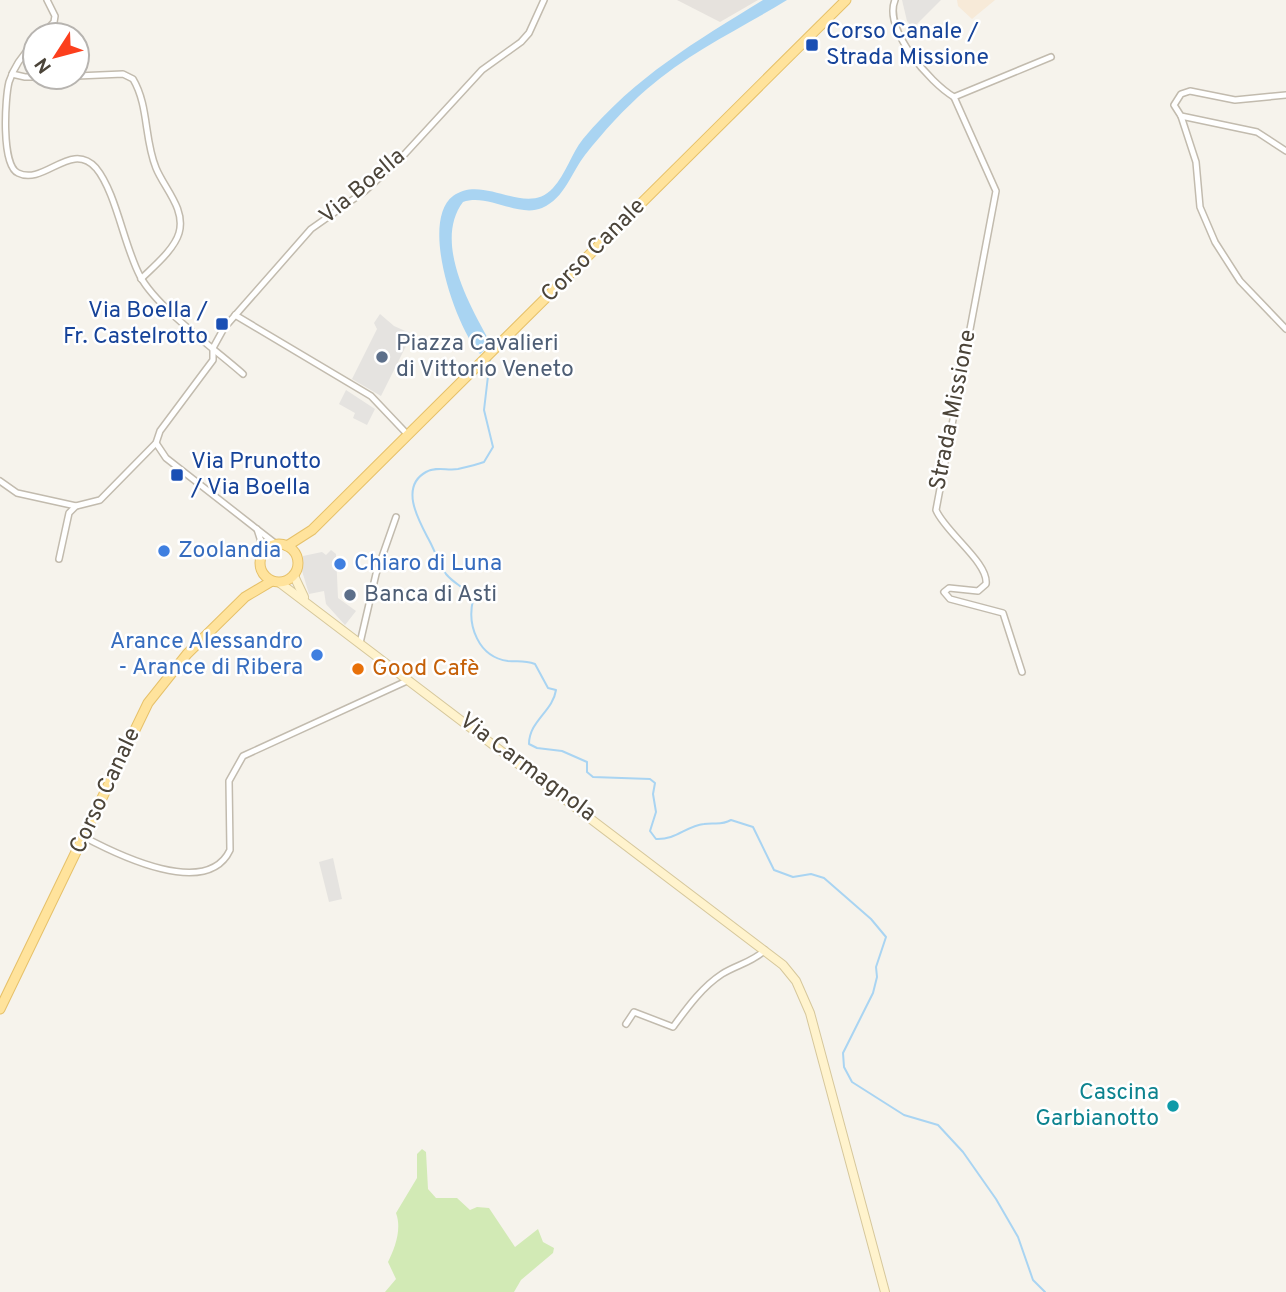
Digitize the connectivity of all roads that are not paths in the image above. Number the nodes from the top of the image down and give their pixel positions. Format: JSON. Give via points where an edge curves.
{"nodes":[{"id":1,"x":47,"y":0,"type":"edge"},
{"id":2,"x":544,"y":0,"type":"edge"},
{"id":3,"x":846,"y":0,"type":"edge"},
{"id":4,"x":895,"y":0,"type":"edge"},
{"id":5,"x":52,"y":21,"type":"edge"},
{"id":6,"x":1051,"y":57,"type":"dead end"},
{"id":7,"x":21,"y":61,"type":"edge"},
{"id":8,"x":12,"y":74,"type":"junction"},
{"id":9,"x":91,"y":75,"type":"edge"},
{"id":10,"x":21,"y":76,"type":"edge"},
{"id":11,"x":1286,"y":95,"type":"edge"},
{"id":12,"x":954,"y":97,"type":"junction"},
{"id":13,"x":1181,"y":116,"type":"junction"},
{"id":14,"x":1286,"y":151,"type":"edge"},
{"id":15,"x":9,"y":164,"type":"junction"},
{"id":16,"x":0,"y":165,"type":"edge"},
{"id":17,"x":141,"y":279,"type":"junction"},
{"id":18,"x":235,"y":314,"type":"junction"},
{"id":19,"x":1286,"y":329,"type":"edge"},
{"id":20,"x":213,"y":348,"type":"junction"},
{"id":21,"x":243,"y":374,"type":"dead end"},
{"id":22,"x":408,"y":435,"type":"junction"},
{"id":23,"x":156,"y":443,"type":"junction"},
{"id":24,"x":0,"y":481,"type":"edge"},
{"id":25,"x":76,"y":506,"type":"junction"},
{"id":26,"x":396,"y":517,"type":"dead end"},
{"id":27,"x":256,"y":526,"type":"junction"},
{"id":28,"x":312,"y":530,"type":"junction"},
{"id":29,"x":276,"y":544,"type":"junction"},
{"id":30,"x":287,"y":546,"type":"junction"},
{"id":31,"x":264,"y":551,"type":"junction"},
{"id":32,"x":296,"y":555,"type":"junction"},
{"id":33,"x":60,"y":559,"type":"dead end"},
{"id":34,"x":260,"y":569,"type":"junction"},
{"id":35,"x":294,"y":576,"type":"junction"},
{"id":36,"x":276,"y":582,"type":"junction"},
{"id":37,"x":245,"y":597,"type":"junction"},
{"id":38,"x":307,"y":602,"type":"junction"},
{"id":39,"x":360,"y":643,"type":"junction"},
{"id":40,"x":1022,"y":672,"type":"dead end"},
{"id":41,"x":409,"y":680,"type":"junction"},
{"id":42,"x":85,"y":837,"type":"junction"},
{"id":43,"x":765,"y":950,"type":"junction"},
{"id":44,"x":0,"y":1009,"type":"edge"},
{"id":45,"x":626,"y":1024,"type":"dead end"},
{"id":46,"x":886,"y":1292,"type":"edge"}],
"edges":[{"from":1,"to":5,"type":"street","via":[[55,16]]},
{"from":2,"to":18,"type":"street","name":"Via Boella","via":[[521,42],[482,70],[365,191],[311,229]]},
{"from":3,"to":22,"type":"main road","name":"Corso Canale"},
{"from":4,"to":12,"type":"street","name":"Strada Missione","via":[[892,11],[903,44]]},
{"from":6,"to":12,"type":"street"},
{"from":7,"to":8,"type":"street"},
{"from":8,"to":10,"type":"street"},
{"from":8,"to":15,"type":"street","via":[[7,102]]},
{"from":9,"to":17,"type":"street","via":[[123,74],[133,79],[144,104],[155,166],[178,208],[176,239]]},
{"from":11,"to":13,"type":"street","via":[[1235,100],[1190,91],[1175,99]]},
{"from":12,"to":40,"type":"street","name":"Strada Missione","via":[[996,191],[936,510],[984,570],[986,584],[978,591],[949,588],[943,592],[1003,612]]},
{"from":13,"to":14,"type":"street","via":[[1257,132]]},
{"from":13,"to":19,"type":"street","via":[[1196,162],[1200,207],[1214,242],[1225,263]]},
{"from":15,"to":16,"type":"street"},
{"from":15,"to":17,"type":"street","via":[[27,175],[82,158],[93,165],[107,189]]},
{"from":17,"to":20,"type":"street"},
{"from":18,"to":20,"type":"street","name":"Via Boella"},
{"from":18,"to":22,"type":"street","via":[[370,396]]},
{"from":20,"to":21,"type":"street"},
{"from":20,"to":23,"type":"street","name":"Via Boella","via":[[213,360]]},
{"from":22,"to":28,"type":"main road","name":"Corso Canale"},
{"from":23,"to":25,"type":"street","name":"Via Boella","via":[[100,500]]},
{"from":23,"to":27,"type":"street","via":[[166,458]]},
{"from":24,"to":25,"type":"street","via":[[17,493]]},
{"from":25,"to":33,"type":"street","via":[[69,513]]},
{"from":26,"to":39,"type":"street","via":[[376,574]]},
{"from":27,"to":29,"type":"street"},
{"from":27,"to":31,"type":"street"},
{"from":28,"to":30,"type":"main road","name":"Corso Canale"},
{"from":28,"to":32,"type":"main road","name":"Corso Canale"},
{"from":29,"to":30,"type":"main road"},
{"from":29,"to":31,"type":"main road"},
{"from":30,"to":32,"type":"main road"},
{"from":31,"to":34,"type":"main road","name":"Corso Canale"},
{"from":32,"to":35,"type":"main road","name":"Corso Canale"},
{"from":34,"to":36,"type":"main road"},
{"from":34,"to":37,"type":"main road","name":"Corso Canale"},
{"from":35,"to":36,"type":"main road","name":"Corso Canale"},
{"from":35,"to":38,"type":"main road","name":"Via Carmagnola"},
{"from":36,"to":37,"type":"main road","name":"Corso Canale"},
{"from":36,"to":38,"type":"main road","name":"Via Carmagnola"},
{"from":37,"to":42,"type":"main road","name":"Corso Canale","via":[[187,654],[148,703]]},
{"from":38,"to":39,"type":"main road","name":"Via Carmagnola"},
{"from":39,"to":41,"type":"main road","name":"Via Carmagnola"},
{"from":41,"to":42,"type":"street","via":[[243,756],[229,781],[230,850],[212,869],[196,872],[136,862]]},
{"from":41,"to":43,"type":"main road","name":"Via Carmagnola"},
{"from":42,"to":44,"type":"main road","name":"Corso Canale"},
{"from":43,"to":45,"type":"street","via":[[713,981],[673,1027],[634,1012]]},
{"from":43,"to":46,"type":"main road","name":"Via Carmagnola","via":[[796,981],[810,1013]]}]}
